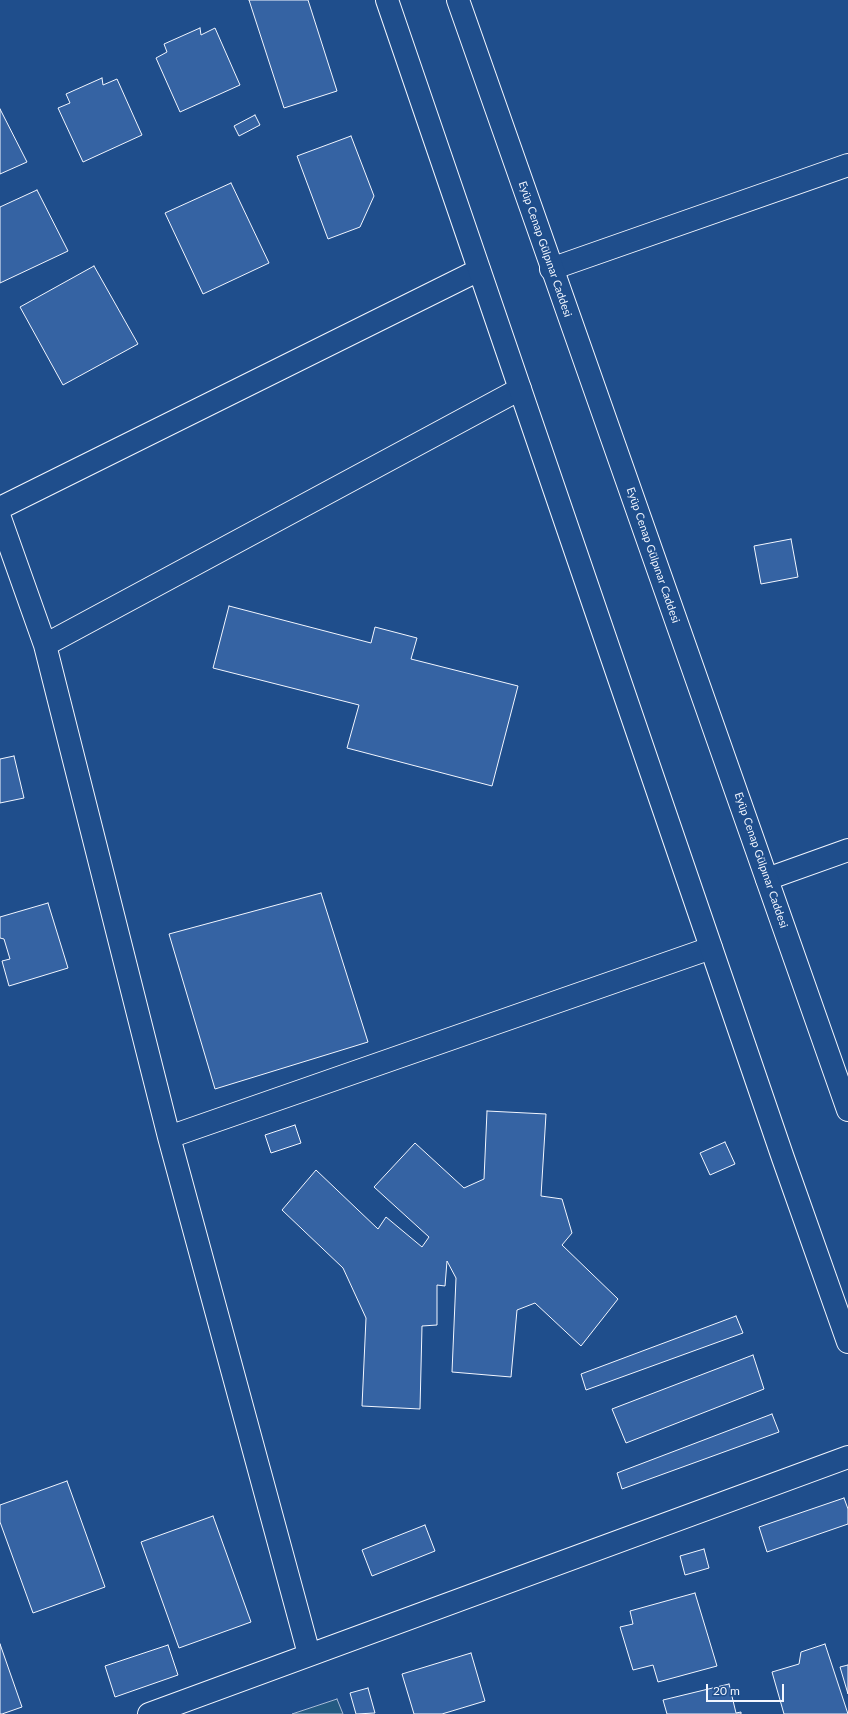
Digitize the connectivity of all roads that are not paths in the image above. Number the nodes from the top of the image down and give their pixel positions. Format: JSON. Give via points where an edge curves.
{"nodes":[{"id":1,"x":387,"y":0,"type":"edge"},
{"id":2,"x":458,"y":0,"type":"edge"},
{"id":3,"x":848,"y":165,"type":"edge"},
{"id":4,"x":552,"y":269,"type":"junction"},
{"id":5,"x":479,"y":270,"type":"junction"},
{"id":6,"x":520,"y":389,"type":"junction"},
{"id":7,"x":0,"y":508,"type":"edge"},
{"id":8,"x":0,"y":518,"type":"edge"},
{"id":9,"x":44,"y":645,"type":"junction"},
{"id":10,"x":848,"y":850,"type":"edge"},
{"id":11,"x":767,"y":879,"type":"junction"},
{"id":12,"x":711,"y":948,"type":"junction"},
{"id":13,"x":848,"y":1110,"type":"edge"},
{"id":14,"x":170,"y":1137,"type":"junction"},
{"id":15,"x":848,"y":1342,"type":"edge"},
{"id":16,"x":848,"y":1457,"type":"edge"},
{"id":17,"x":310,"y":1654,"type":"junction"},
{"id":18,"x":149,"y":1714,"type":"edge"}],
"edges":[{"from":1,"to":5,"type":"street"},
{"from":2,"to":4,"type":"street","name":"Eyüp Cenap Gülpınar Caddesi"},
{"from":3,"to":4,"type":"street"},
{"from":4,"to":11,"type":"street","name":"Eyüp Cenap Gülpınar Caddesi"},
{"from":5,"to":6,"type":"street"},
{"from":5,"to":7,"type":"street"},
{"from":6,"to":9,"type":"street"},
{"from":6,"to":12,"type":"street"},
{"from":8,"to":9,"type":"street"},
{"from":9,"to":14,"type":"street"},
{"from":10,"to":11,"type":"street"},
{"from":11,"to":13,"type":"street","name":"Eyüp Cenap Gülpınar Caddesi"},
{"from":12,"to":14,"type":"street"},
{"from":12,"to":15,"type":"street"},
{"from":14,"to":17,"type":"street"},
{"from":16,"to":17,"type":"street","via":[[346,1643]]},
{"from":17,"to":18,"type":"street"}]}
